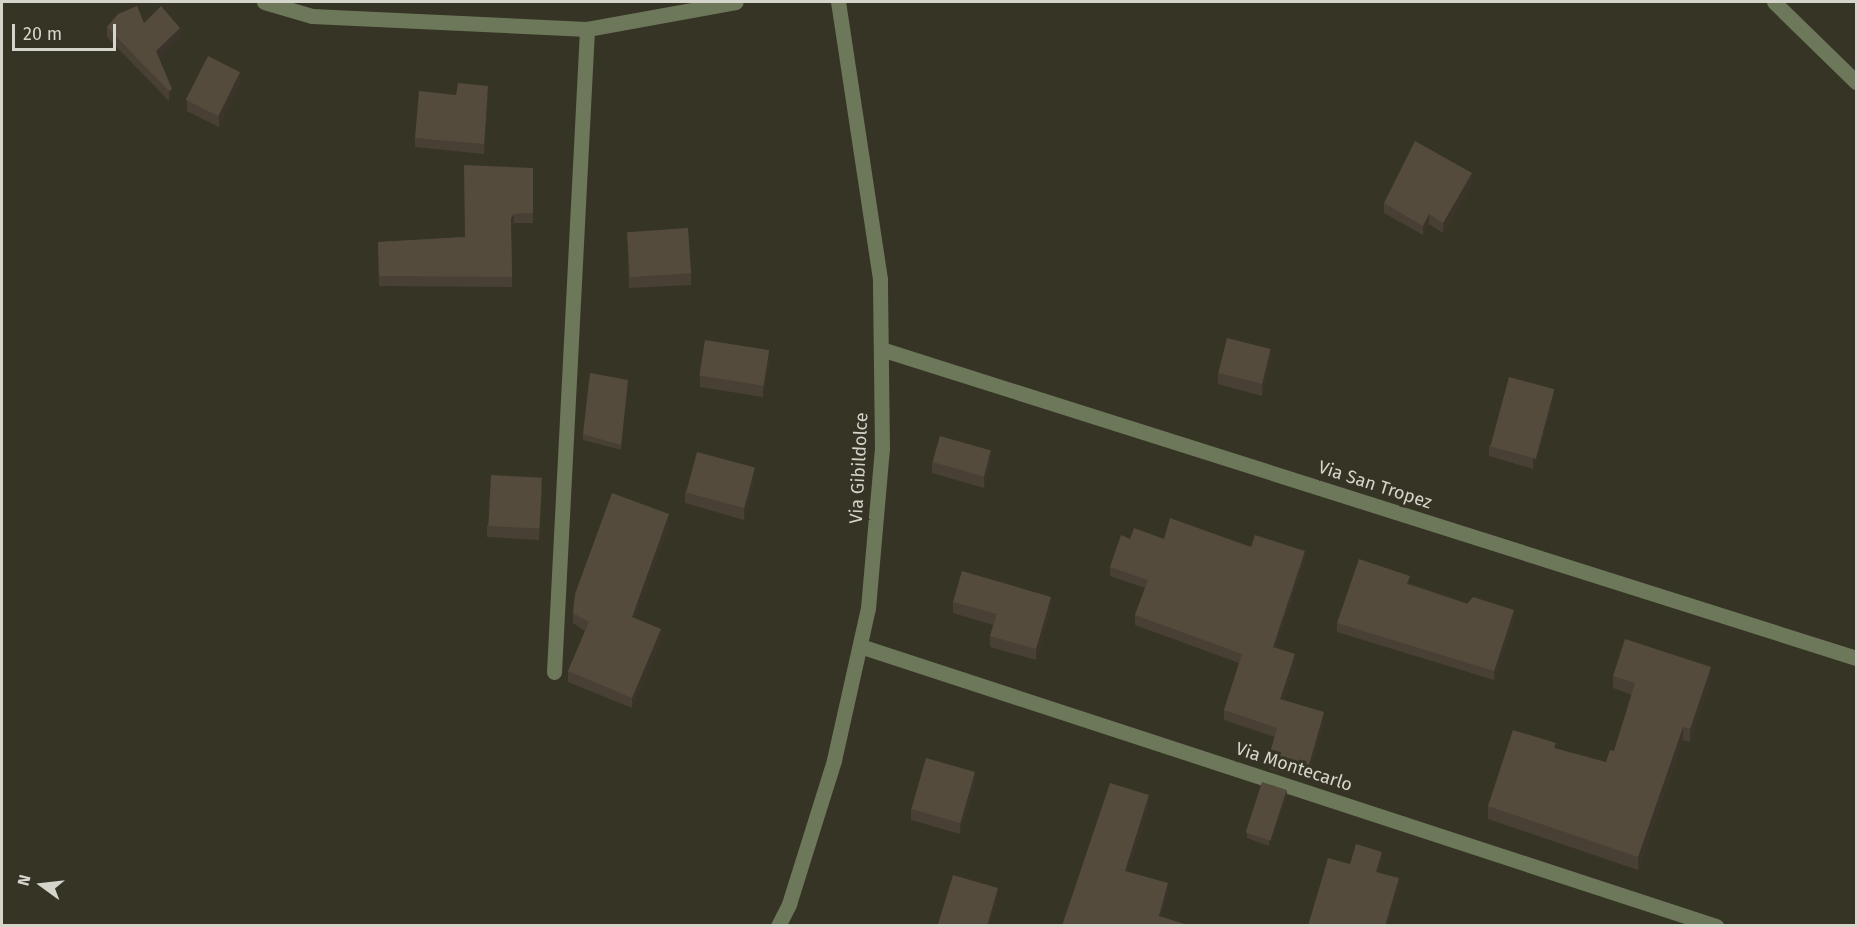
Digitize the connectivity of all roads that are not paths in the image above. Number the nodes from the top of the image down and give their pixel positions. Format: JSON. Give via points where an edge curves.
{"nodes":[{"id":1,"x":264,"y":2,"type":"edge"},
{"id":2,"x":736,"y":2,"type":"edge"},
{"id":3,"x":838,"y":2,"type":"edge"},
{"id":4,"x":1774,"y":2,"type":"edge"},
{"id":5,"x":587,"y":29,"type":"junction"},
{"id":6,"x":1857,"y":82,"type":"edge"},
{"id":7,"x":881,"y":349,"type":"junction"},
{"id":8,"x":860,"y":646,"type":"junction"},
{"id":9,"x":1857,"y":658,"type":"edge"},
{"id":10,"x":554,"y":672,"type":"dead end"},
{"id":11,"x":778,"y":926,"type":"edge"},
{"id":12,"x":1716,"y":926,"type":"edge"}],
"edges":[{"from":1,"to":5,"type":"street","via":[[312,16]]},
{"from":2,"to":5,"type":"street"},
{"from":3,"to":7,"type":"street","name":"Via Gibildolce","via":[[880,279]]},
{"from":4,"to":6,"type":"street"},
{"from":5,"to":10,"type":"street"},
{"from":7,"to":8,"type":"street","name":"Via Gibildolce","via":[[882,449],[868,608]]},
{"from":7,"to":9,"type":"street","name":"Via San Tropez"},
{"from":8,"to":11,"type":"street","name":"Via Gibildolce","via":[[834,760],[789,904]]},
{"from":8,"to":12,"type":"street","name":"Via Montecarlo"}]}
